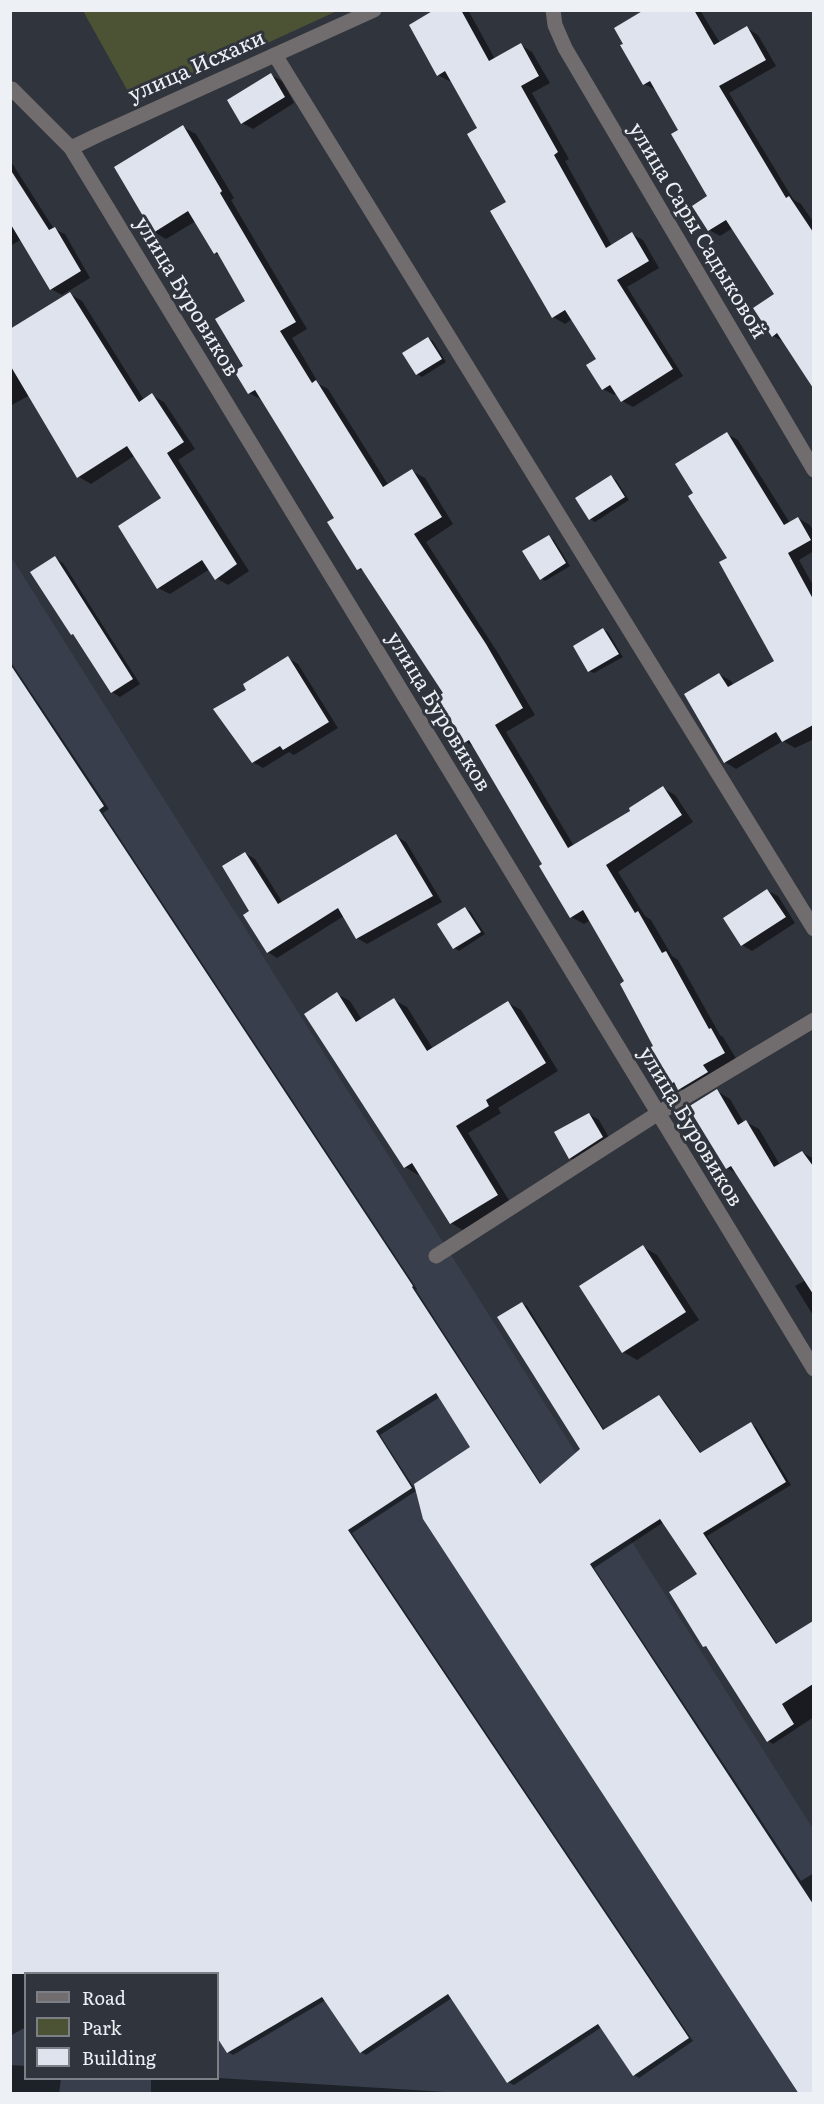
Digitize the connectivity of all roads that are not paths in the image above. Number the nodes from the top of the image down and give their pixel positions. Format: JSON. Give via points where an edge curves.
{"nodes":[{"id":1,"x":374,"y":10,"type":"edge"},
{"id":2,"x":553,"y":10,"type":"edge"},
{"id":3,"x":275,"y":55,"type":"junction"},
{"id":4,"x":12,"y":89,"type":"edge"},
{"id":5,"x":72,"y":148,"type":"junction"},
{"id":6,"x":813,"y":470,"type":"edge"},
{"id":7,"x":813,"y":929,"type":"edge"},
{"id":8,"x":813,"y":1020,"type":"edge"},
{"id":9,"x":657,"y":1114,"type":"junction"},
{"id":10,"x":436,"y":1256,"type":"dead end"},
{"id":11,"x":813,"y":1369,"type":"edge"}],
"edges":[{"from":1,"to":3,"type":"street","name":"улица Исхаки"},
{"from":2,"to":6,"type":"street","name":"улица Сары Садыковой","via":[[565,48]]},
{"from":3,"to":5,"type":"street","name":"улица Исхаки"},
{"from":3,"to":7,"type":"street"},
{"from":4,"to":5,"type":"street","name":"улица Буровиков"},
{"from":5,"to":9,"type":"street","name":"улица Буровиков"},
{"from":8,"to":9,"type":"street"},
{"from":9,"to":10,"type":"street"},
{"from":9,"to":11,"type":"street","name":"улица Буровиков"}]}
